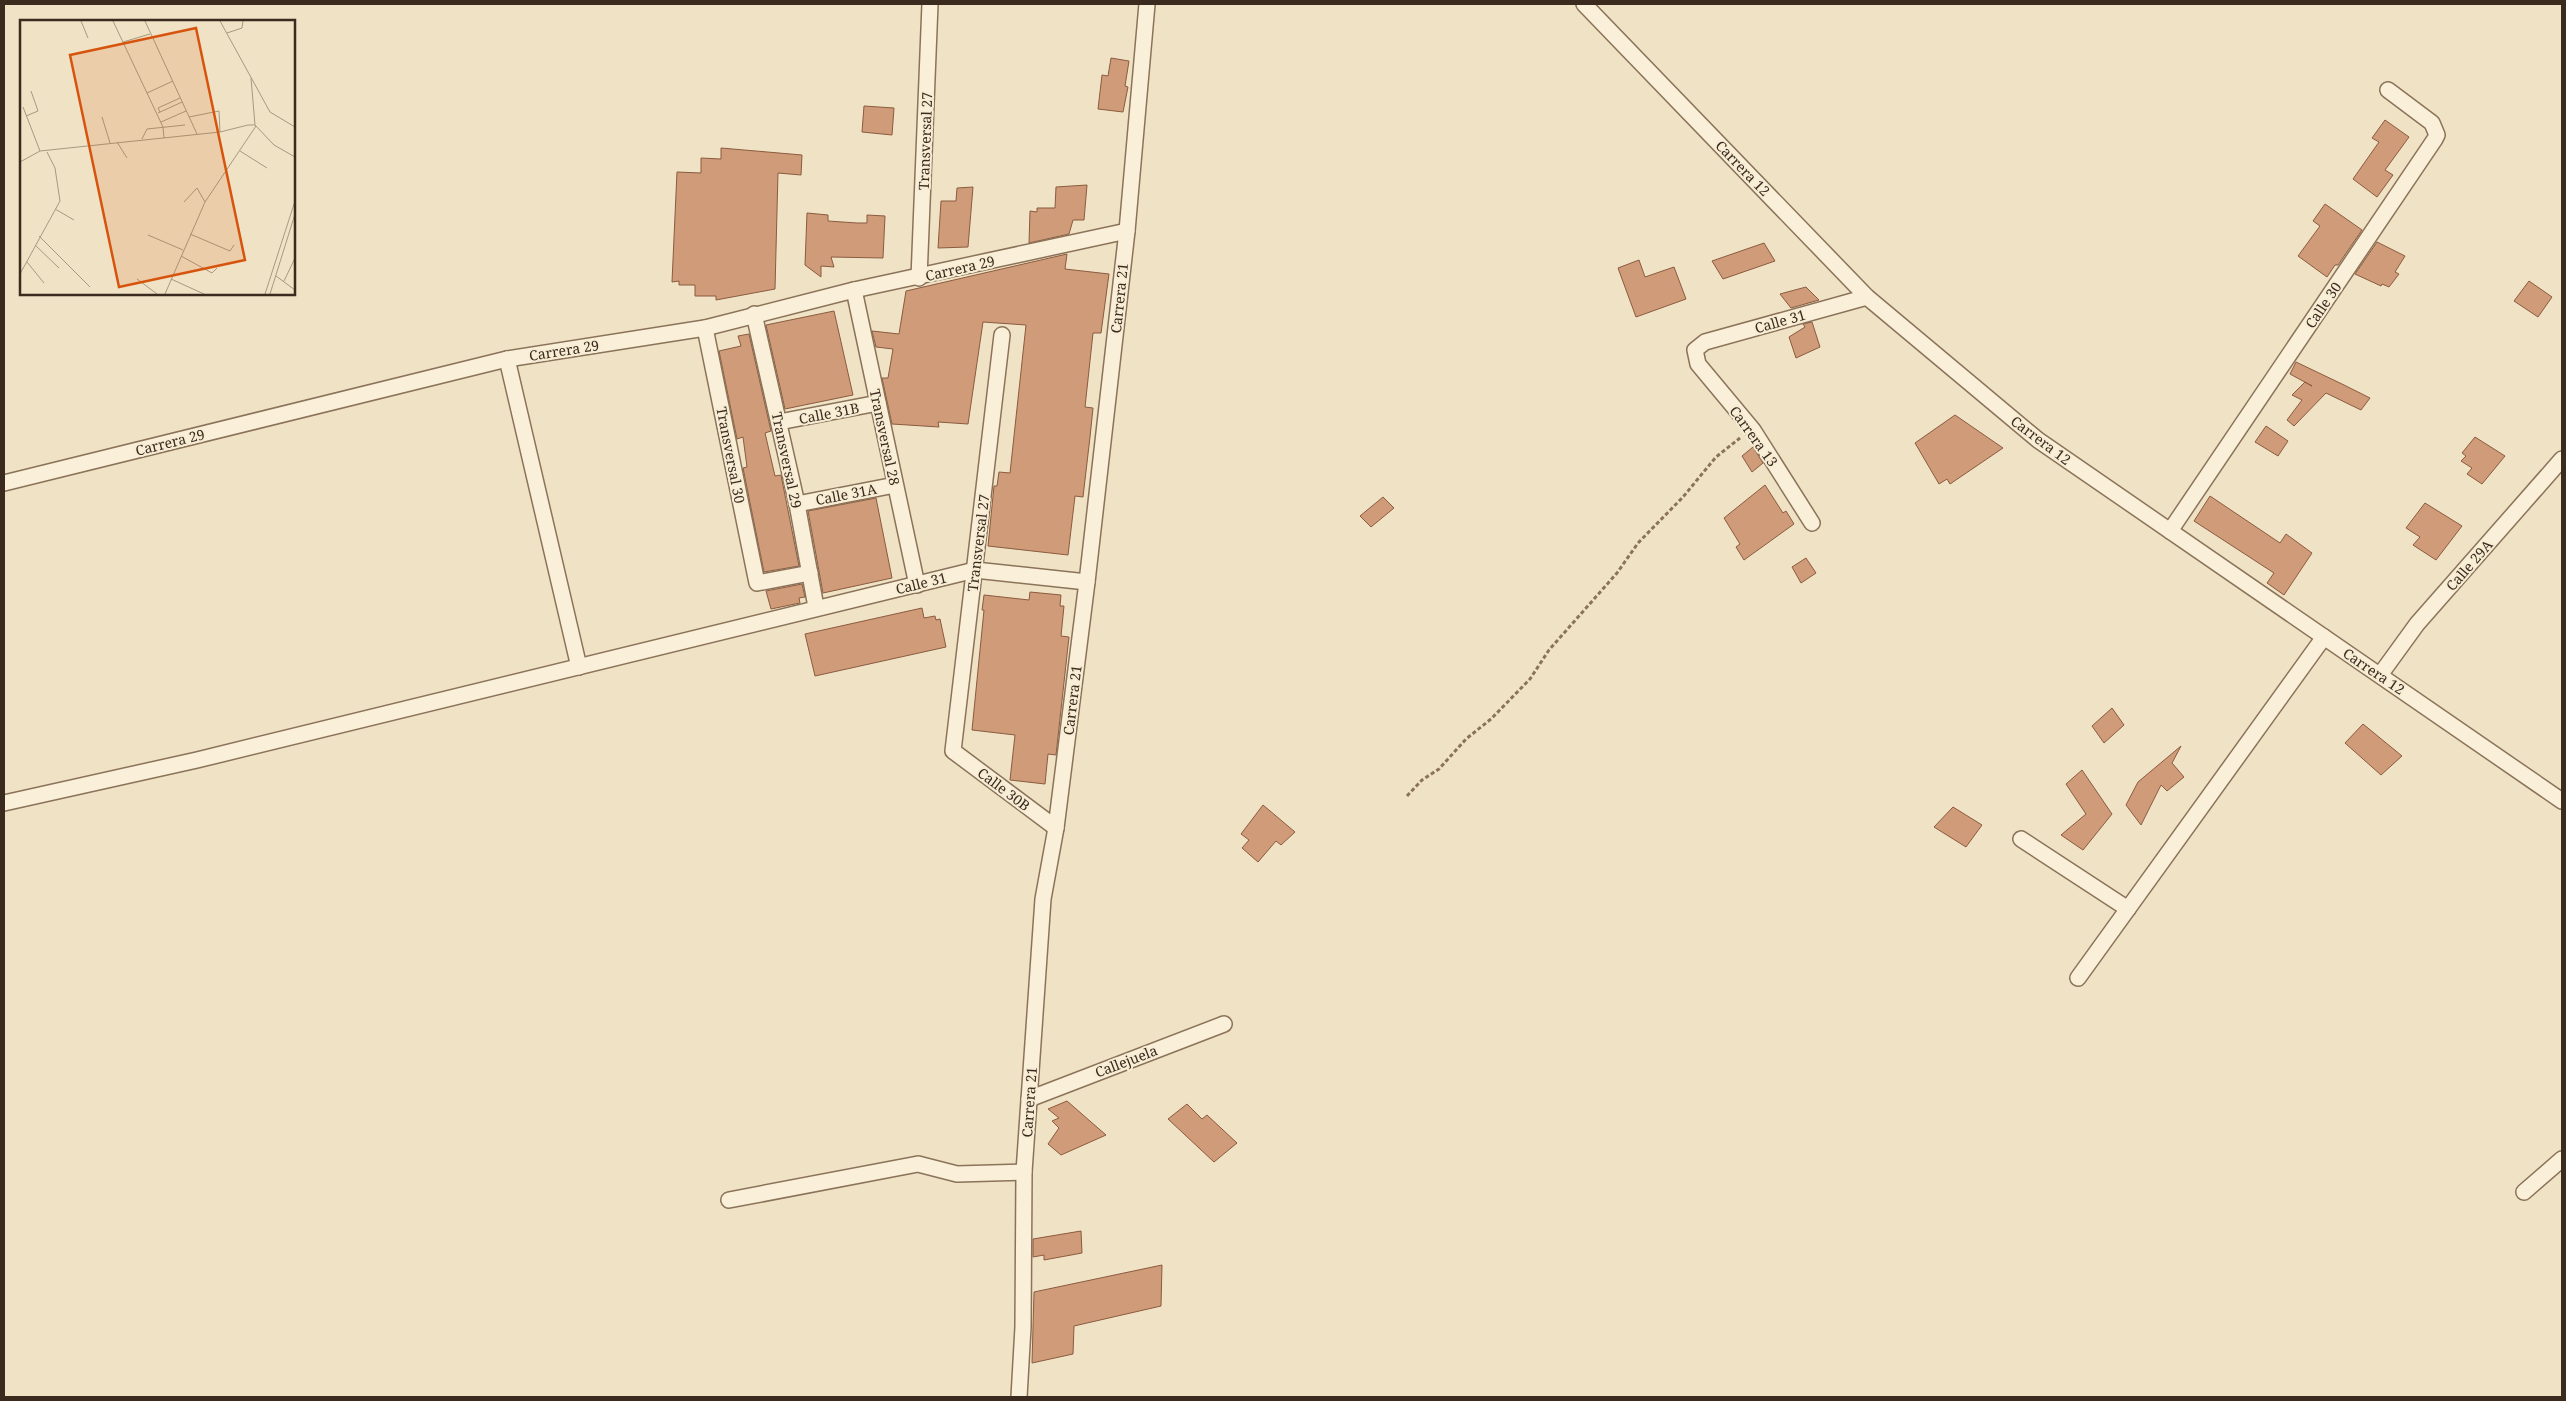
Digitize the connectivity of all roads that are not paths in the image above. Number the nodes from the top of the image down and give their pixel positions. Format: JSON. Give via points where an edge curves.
{"nodes":[{"id":1,"x":930,"y":4,"type":"edge"},
{"id":2,"x":1147,"y":4,"type":"edge"},
{"id":3,"x":1584,"y":4,"type":"edge"},
{"id":4,"x":2388,"y":90,"type":"dead end"},
{"id":5,"x":1127,"y":231,"type":"junction"},
{"id":6,"x":918,"y":278,"type":"junction"},
{"id":7,"x":854,"y":290,"type":"junction"},
{"id":8,"x":1867,"y":297,"type":"junction"},
{"id":9,"x":754,"y":314,"type":"junction"},
{"id":10,"x":705,"y":328,"type":"junction"},
{"id":11,"x":1002,"y":336,"type":"dead end"},
{"id":12,"x":1695,"y":350,"type":"joint"},
{"id":13,"x":507,"y":359,"type":"junction"},
{"id":14,"x":878,"y":403,"type":"junction"},
{"id":15,"x":779,"y":422,"type":"junction"},
{"id":16,"x":2562,"y":459,"type":"edge"},
{"id":17,"x":4,"y":483,"type":"edge"},
{"id":18,"x":896,"y":484,"type":"junction"},
{"id":19,"x":797,"y":504,"type":"junction"},
{"id":20,"x":1812,"y":523,"type":"dead end"},
{"id":21,"x":2170,"y":531,"type":"junction"},
{"id":22,"x":976,"y":570,"type":"junction"},
{"id":23,"x":810,"y":573,"type":"junction"},
{"id":24,"x":1087,"y":582,"type":"junction"},
{"id":25,"x":917,"y":585,"type":"junction"},
{"id":26,"x":816,"y":607,"type":"junction"},
{"id":27,"x":2324,"y":637,"type":"junction"},
{"id":28,"x":579,"y":666,"type":"junction"},
{"id":29,"x":2380,"y":675,"type":"junction"},
{"id":30,"x":953,"y":751,"type":"joint"},
{"id":31,"x":2562,"y":801,"type":"edge"},
{"id":32,"x":4,"y":803,"type":"edge"},
{"id":33,"x":1056,"y":828,"type":"junction"},
{"id":34,"x":2021,"y":839,"type":"dead end"},
{"id":35,"x":2128,"y":909,"type":"junction"},
{"id":36,"x":2078,"y":978,"type":"dead end"},
{"id":37,"x":1224,"y":1024,"type":"dead end"},
{"id":38,"x":1029,"y":1099,"type":"junction"},
{"id":39,"x":2562,"y":1159,"type":"edge"},
{"id":40,"x":1024,"y":1172,"type":"junction"},
{"id":41,"x":2524,"y":1192,"type":"dead end"},
{"id":42,"x":729,"y":1200,"type":"dead end"},
{"id":43,"x":1019,"y":1397,"type":"edge"}],
"edges":[{"from":1,"to":6,"type":"street","name":"Transversal 27"},
{"from":2,"to":5,"type":"street","name":"Carrera 21"},
{"from":3,"to":8,"type":"street","name":"Carrera 12"},
{"from":4,"to":21,"type":"street","name":"Calle 30","via":[[2432,123],[2437,135],[2435,140]]},
{"from":5,"to":6,"type":"street","name":"Carrera 29"},
{"from":5,"to":24,"type":"street","name":"Carrera 21"},
{"from":6,"to":7,"type":"street","name":"Carrera 29"},
{"from":7,"to":9,"type":"street","name":"Carrera 29"},
{"from":7,"to":14,"type":"street","name":"Transversal 28"},
{"from":8,"to":12,"type":"street","name":"Calle 31","via":[[1705,342]]},
{"from":8,"to":21,"type":"street","name":"Carrera 12","via":[[2038,440]]},
{"from":9,"to":10,"type":"street","name":"Carrera 29"},
{"from":9,"to":15,"type":"street","name":"Transversal 29"},
{"from":10,"to":13,"type":"street","name":"Carrera 29"},
{"from":10,"to":23,"type":"street","name":"Transversal 30","via":[[757,583]]},
{"from":11,"to":22,"type":"street","name":"Transversal 27"},
{"from":12,"to":20,"type":"street","name":"Carrera 13","via":[[1698,364],[1753,430]]},
{"from":13,"to":17,"type":"street","name":"Carrera 29"},
{"from":13,"to":28,"type":"street"},
{"from":14,"to":15,"type":"street","name":"Calle 31B"},
{"from":14,"to":18,"type":"street","name":"Transversal 28"},
{"from":15,"to":19,"type":"street","name":"Transversal 29"},
{"from":16,"to":29,"type":"street","name":"Calle 29A","via":[[2417,624]]},
{"from":18,"to":19,"type":"street","name":"Calle 31A"},
{"from":18,"to":25,"type":"street","name":"Transversal 28"},
{"from":19,"to":23,"type":"street","name":"Transversal 29"},
{"from":21,"to":27,"type":"street","name":"Carrera 12"},
{"from":22,"to":24,"type":"street","name":"Calle 31"},
{"from":22,"to":25,"type":"street","name":"Calle 31"},
{"from":22,"to":30,"type":"street","name":"Transversal 27"},
{"from":23,"to":26,"type":"street","name":"Transversal 29"},
{"from":24,"to":33,"type":"street","name":"Carrera 21"},
{"from":25,"to":26,"type":"street","name":"Calle 31"},
{"from":26,"to":28,"type":"street","name":"Calle 31"},
{"from":27,"to":29,"type":"street","name":"Carrera 12"},
{"from":27,"to":35,"type":"street"},
{"from":28,"to":32,"type":"street","name":"Calle 31"},
{"from":29,"to":31,"type":"street","name":"Carrera 12"},
{"from":30,"to":33,"type":"street","name":"Calle 30B"},
{"from":33,"to":38,"type":"street","name":"Carrera 21","via":[[1043,899]]},
{"from":34,"to":35,"type":"street"},
{"from":35,"to":36,"type":"street"},
{"from":37,"to":38,"type":"street","name":"Callejuela"},
{"from":38,"to":40,"type":"street","name":"Carrera 21"},
{"from":39,"to":41,"type":"street"},
{"from":40,"to":42,"type":"street","via":[[957,1174],[918,1164]]},
{"from":40,"to":43,"type":"street","name":"Carrera 21"}]}
